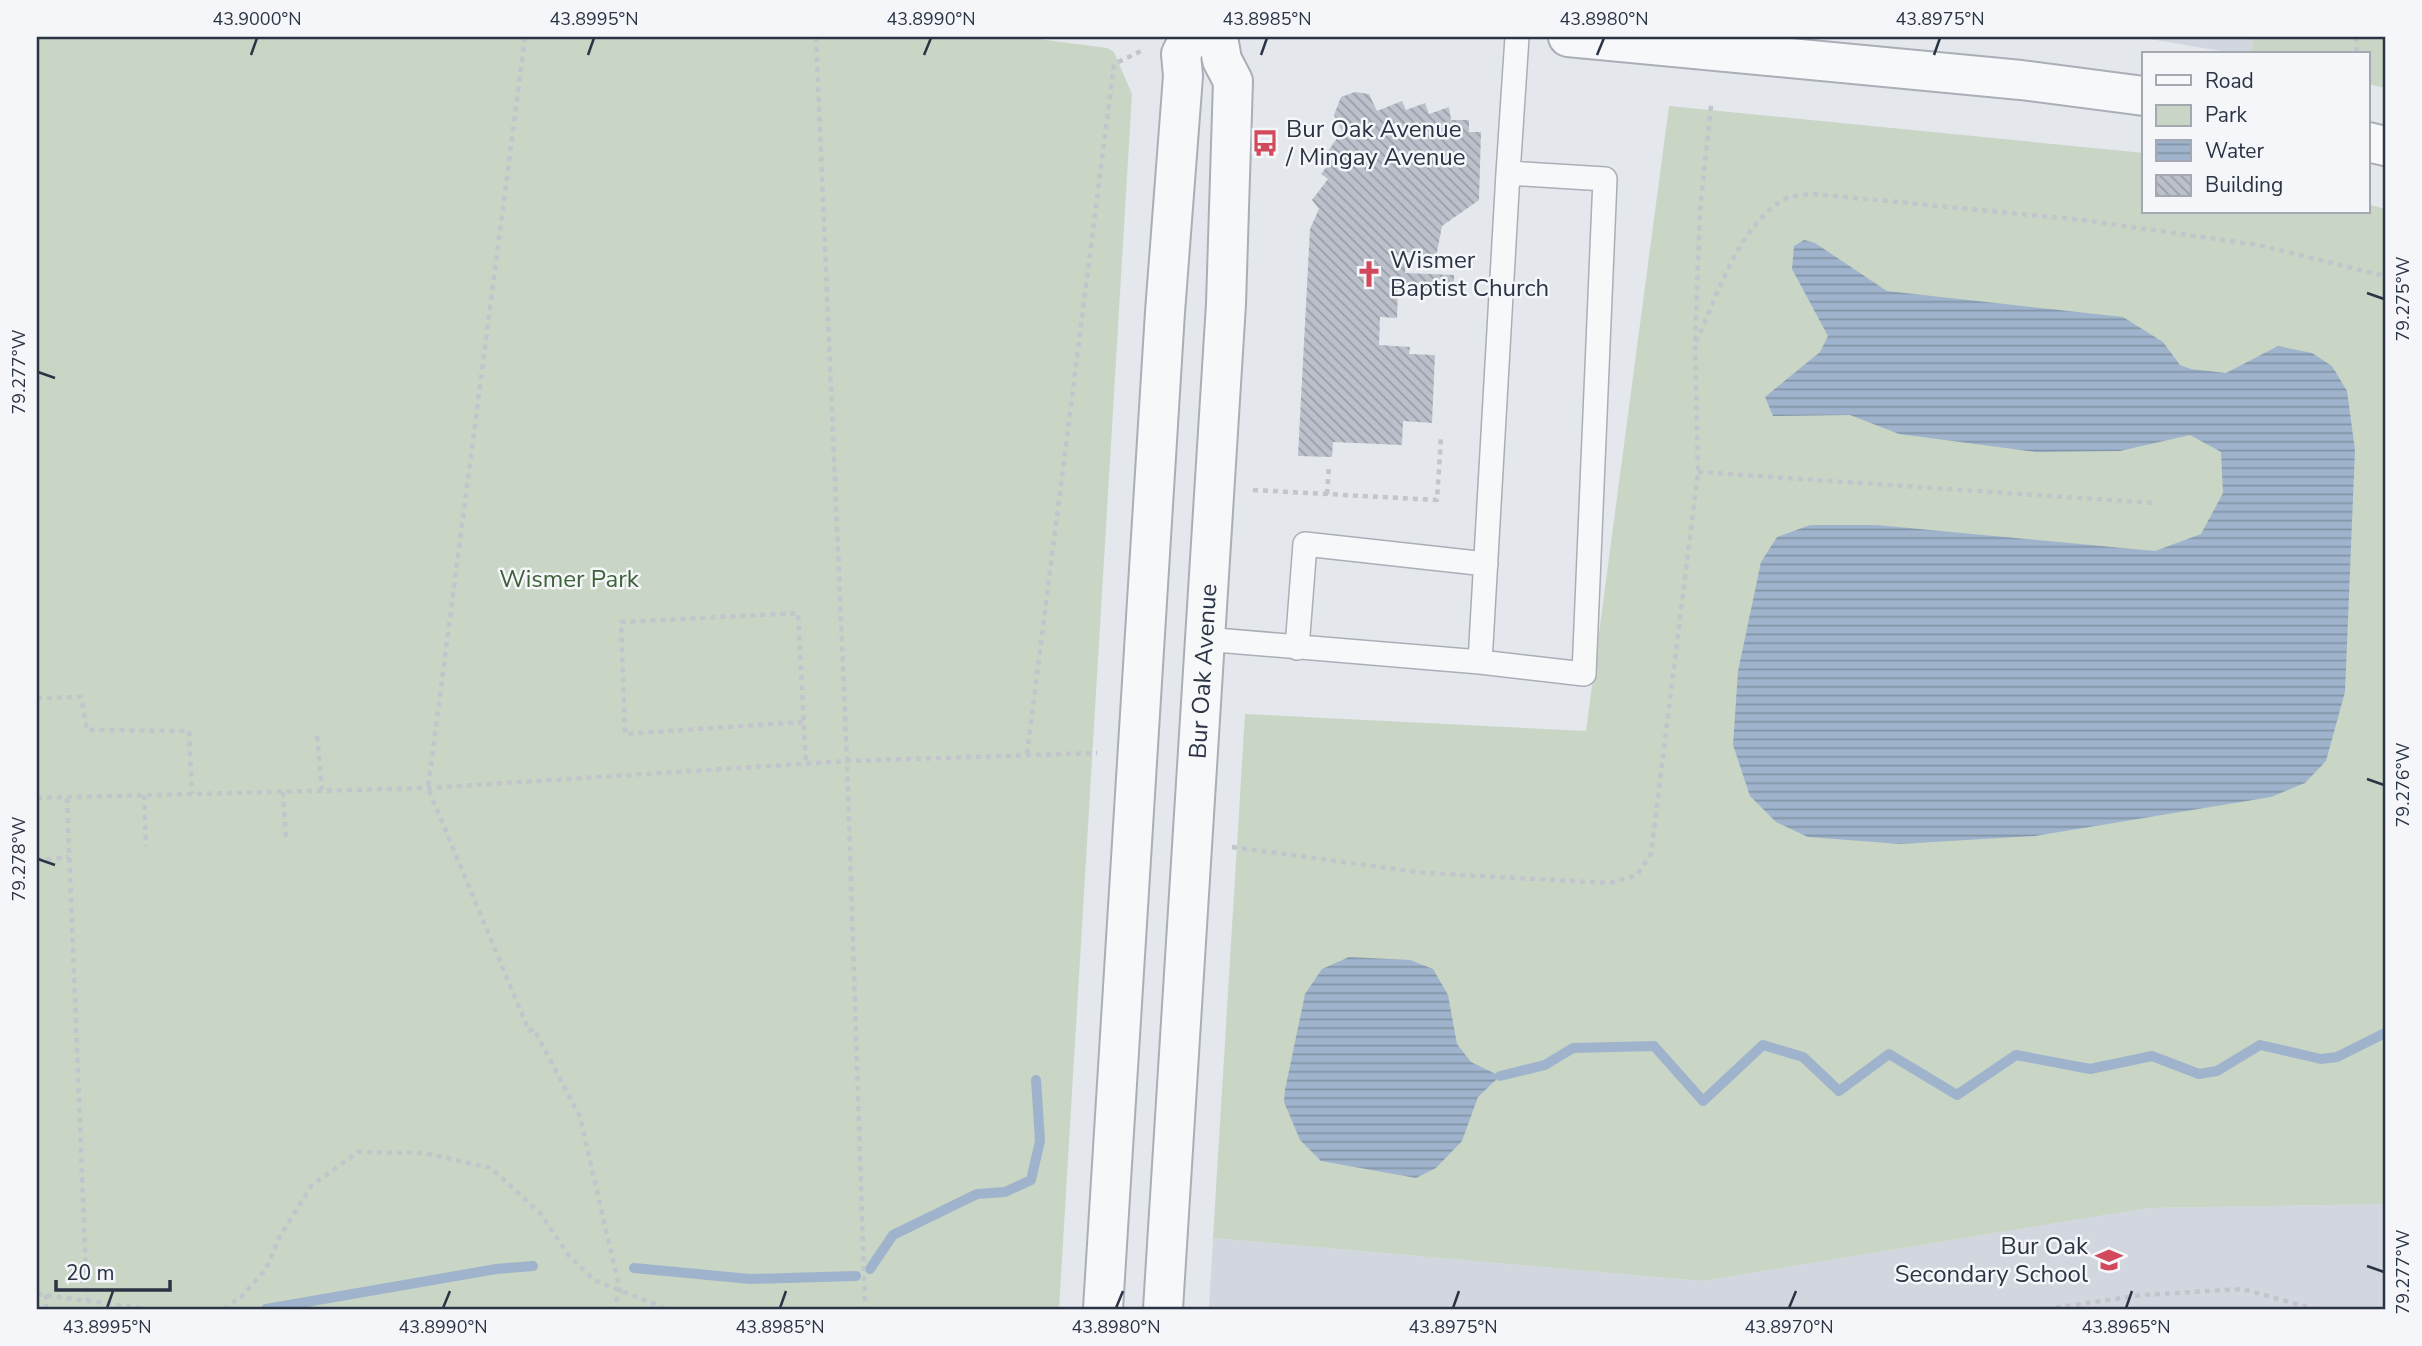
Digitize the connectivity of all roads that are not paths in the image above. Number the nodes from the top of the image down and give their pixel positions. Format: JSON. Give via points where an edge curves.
{"nodes":[{"id":1,"x":1190,"y":37,"type":"edge"},
{"id":2,"x":1218,"y":37,"type":"edge"},
{"id":3,"x":1517,"y":37,"type":"edge"},
{"id":4,"x":1568,"y":37,"type":"edge"},
{"id":5,"x":1748,"y":46,"type":"edge"},
{"id":6,"x":2142,"y":96,"type":"edge"},
{"id":7,"x":1508,"y":173,"type":"junction"},
{"id":8,"x":1486,"y":564,"type":"junction"},
{"id":9,"x":1204,"y":639,"type":"junction"},
{"id":10,"x":1297,"y":648,"type":"junction"},
{"id":11,"x":1480,"y":662,"type":"junction"},
{"id":12,"x":1102,"y":1309,"type":"edge"},
{"id":13,"x":1163,"y":1309,"type":"edge"}],
"edges":[{"from":1,"to":12,"type":"street","via":[[1181,54]]},
{"from":2,"to":9,"type":"street","name":"Bur Oak Avenue","via":[[1222,60],[1233,81],[1226,304]]},
{"from":3,"to":7,"type":"lane"},
{"from":4,"to":5,"type":"street"},
{"from":5,"to":6,"type":"street"},
{"from":7,"to":8,"type":"lane"},
{"from":7,"to":11,"type":"lane","via":[[1605,179],[1584,674]]},
{"from":8,"to":10,"type":"lane","via":[[1305,544]]},
{"from":8,"to":11,"type":"lane"},
{"from":9,"to":10,"type":"lane"},
{"from":9,"to":13,"type":"street","name":"Bur Oak Avenue"},
{"from":10,"to":11,"type":"lane"}]}
